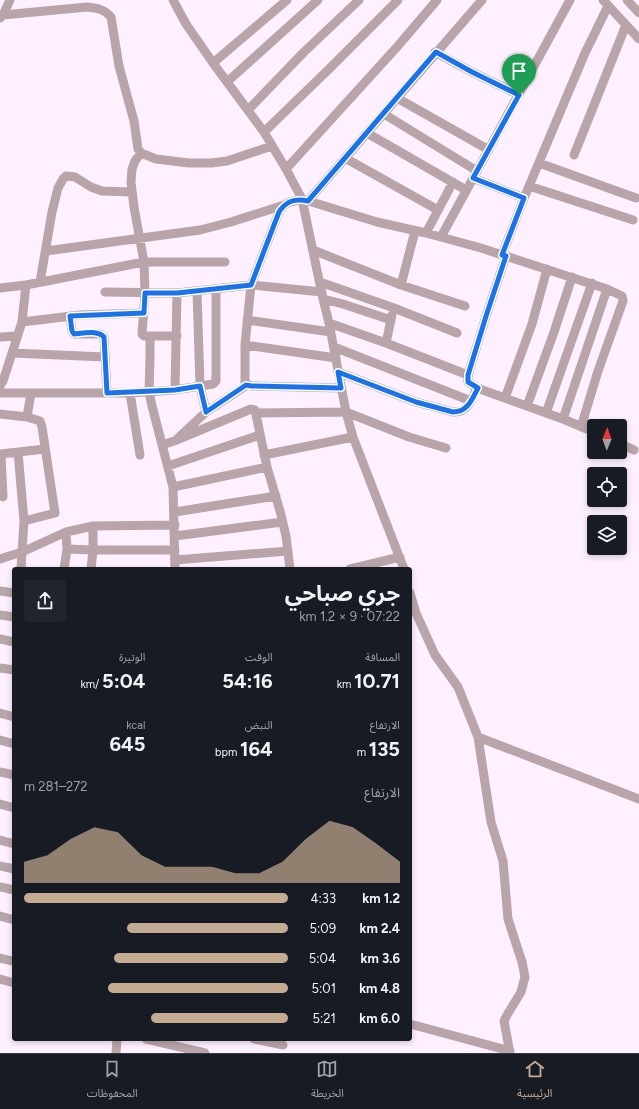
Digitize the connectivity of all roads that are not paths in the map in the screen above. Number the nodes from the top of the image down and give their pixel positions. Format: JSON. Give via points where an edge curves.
{"nodes":[{"id":1,"x":10,"y":0,"type":"edge"},
{"id":2,"x":173,"y":0,"type":"edge"},
{"id":3,"x":287,"y":0,"type":"edge"},
{"id":4,"x":318,"y":0,"type":"edge"},
{"id":5,"x":359,"y":0,"type":"edge"},
{"id":6,"x":398,"y":0,"type":"edge"},
{"id":7,"x":437,"y":0,"type":"edge"},
{"id":8,"x":482,"y":0,"type":"edge"},
{"id":9,"x":570,"y":0,"type":"edge"},
{"id":10,"x":627,"y":0,"type":"edge"},
{"id":11,"x":605,"y":3,"type":"edge"},
{"id":12,"x":639,"y":13,"type":"edge"},
{"id":13,"x":2,"y":17,"type":"edge"},
{"id":14,"x":626,"y":25,"type":"junction"},
{"id":15,"x":639,"y":39,"type":"edge"},
{"id":16,"x":436,"y":52,"type":"junction"},
{"id":17,"x":212,"y":63,"type":"junction"},
{"id":18,"x":227,"y":82,"type":"junction"},
{"id":19,"x":519,"y":95,"type":"junction"},
{"id":20,"x":397,"y":98,"type":"junction"},
{"id":21,"x":248,"y":110,"type":"junction"},
{"id":22,"x":384,"y":114,"type":"junction"},
{"id":23,"x":264,"y":132,"type":"junction"},
{"id":24,"x":367,"y":133,"type":"junction"},
{"id":25,"x":272,"y":146,"type":"junction"},
{"id":26,"x":489,"y":150,"type":"junction"},
{"id":27,"x":141,"y":153,"type":"junction"},
{"id":28,"x":574,"y":155,"type":"dead end"},
{"id":29,"x":345,"y":158,"type":"junction"},
{"id":30,"x":539,"y":163,"type":"junction"},
{"id":31,"x":286,"y":169,"type":"junction"},
{"id":32,"x":475,"y":174,"type":"junction"},
{"id":33,"x":453,"y":182,"type":"junction"},
{"id":34,"x":529,"y":186,"type":"junction"},
{"id":35,"x":466,"y":190,"type":"junction"},
{"id":36,"x":132,"y":192,"type":"junction"},
{"id":37,"x":524,"y":198,"type":"junction"},
{"id":38,"x":636,"y":198,"type":"dead end"},
{"id":39,"x":305,"y":200,"type":"junction"},
{"id":40,"x":284,"y":205,"type":"junction"},
{"id":41,"x":438,"y":210,"type":"junction"},
{"id":42,"x":633,"y":220,"type":"dead end"},
{"id":43,"x":415,"y":231,"type":"junction"},
{"id":44,"x":426,"y":233,"type":"junction"},
{"id":45,"x":441,"y":237,"type":"junction"},
{"id":46,"x":140,"y":239,"type":"junction"},
{"id":47,"x":314,"y":250,"type":"junction"},
{"id":48,"x":46,"y":251,"type":"junction"},
{"id":49,"x":504,"y":256,"type":"junction"},
{"id":50,"x":144,"y":262,"type":"junction"},
{"id":51,"x":225,"y":262,"type":"dead end"},
{"id":52,"x":547,"y":269,"type":"junction"},
{"id":53,"x":572,"y":277,"type":"junction"},
{"id":54,"x":40,"y":282,"type":"junction"},
{"id":55,"x":320,"y":282,"type":"junction"},
{"id":56,"x":592,"y":284,"type":"junction"},
{"id":57,"x":26,"y":285,"type":"junction"},
{"id":58,"x":251,"y":285,"type":"junction"},
{"id":59,"x":401,"y":285,"type":"junction"},
{"id":60,"x":0,"y":288,"type":"edge"},
{"id":61,"x":216,"y":289,"type":"junction"},
{"id":62,"x":607,"y":289,"type":"junction"},
{"id":63,"x":198,"y":291,"type":"junction"},
{"id":64,"x":105,"y":292,"type":"dead end"},
{"id":65,"x":145,"y":293,"type":"junction"},
{"id":66,"x":177,"y":293,"type":"junction"},
{"id":67,"x":322,"y":296,"type":"junction"},
{"id":68,"x":465,"y":306,"type":"dead end"},
{"id":69,"x":394,"y":308,"type":"junction"},
{"id":70,"x":144,"y":313,"type":"junction"},
{"id":71,"x":70,"y":316,"type":"junction"},
{"id":72,"x":247,"y":320,"type":"junction"},
{"id":73,"x":391,"y":320,"type":"junction"},
{"id":74,"x":22,"y":322,"type":"junction"},
{"id":75,"x":330,"y":328,"type":"junction"},
{"id":76,"x":457,"y":333,"type":"dead end"},
{"id":77,"x":17,"y":336,"type":"junction"},
{"id":78,"x":177,"y":336,"type":"junction"},
{"id":79,"x":0,"y":337,"type":"edge"},
{"id":80,"x":150,"y":337,"type":"junction"},
{"id":81,"x":386,"y":343,"type":"junction"},
{"id":82,"x":245,"y":345,"type":"junction"},
{"id":83,"x":334,"y":347,"type":"junction"},
{"id":84,"x":12,"y":354,"type":"junction"},
{"id":85,"x":105,"y":356,"type":"junction"},
{"id":86,"x":336,"y":358,"type":"junction"},
{"id":87,"x":338,"y":372,"type":"junction"},
{"id":88,"x":468,"y":375,"type":"junction"},
{"id":89,"x":1,"y":382,"type":"edge"},
{"id":90,"x":246,"y":385,"type":"junction"},
{"id":91,"x":200,"y":386,"type":"junction"},
{"id":92,"x":341,"y":388,"type":"junction"},
{"id":93,"x":478,"y":388,"type":"junction"},
{"id":94,"x":175,"y":390,"type":"junction"},
{"id":95,"x":149,"y":392,"type":"junction"},
{"id":96,"x":0,"y":393,"type":"edge"},
{"id":97,"x":31,"y":393,"type":"junction"},
{"id":98,"x":107,"y":393,"type":"junction"},
{"id":99,"x":130,"y":393,"type":"junction"},
{"id":100,"x":506,"y":398,"type":"junction"},
{"id":101,"x":471,"y":401,"type":"junction"},
{"id":102,"x":527,"y":406,"type":"junction"},
{"id":103,"x":206,"y":412,"type":"junction"},
{"id":104,"x":346,"y":412,"type":"junction"},
{"id":105,"x":257,"y":413,"type":"junction"},
{"id":106,"x":546,"y":413,"type":"junction"},
{"id":107,"x":0,"y":414,"type":"edge"},
{"id":108,"x":27,"y":417,"type":"junction"},
{"id":109,"x":563,"y":419,"type":"junction"},
{"id":110,"x":581,"y":427,"type":"junction"},
{"id":111,"x":587,"y":429,"type":"edge"},
{"id":112,"x":260,"y":435,"type":"junction"},
{"id":113,"x":353,"y":437,"type":"junction"},
{"id":114,"x":174,"y":441,"type":"junction"},
{"id":115,"x":162,"y":445,"type":"junction"},
{"id":116,"x":627,"y":447,"type":"edge"},
{"id":117,"x":446,"y":448,"type":"dead end"},
{"id":118,"x":45,"y":449,"type":"junction"},
{"id":119,"x":634,"y":450,"type":"dead end"},
{"id":120,"x":18,"y":452,"type":"junction"},
{"id":121,"x":0,"y":454,"type":"edge"},
{"id":122,"x":140,"y":455,"type":"dead end"},
{"id":123,"x":264,"y":455,"type":"junction"},
{"id":124,"x":168,"y":466,"type":"junction"},
{"id":125,"x":267,"y":468,"type":"junction"},
{"id":126,"x":173,"y":487,"type":"junction"},
{"id":127,"x":276,"y":496,"type":"junction"},
{"id":128,"x":2,"y":497,"type":"dead end"},
{"id":129,"x":175,"y":512,"type":"junction"},
{"id":130,"x":24,"y":521,"type":"junction"},
{"id":131,"x":282,"y":522,"type":"junction"},
{"id":132,"x":175,"y":525,"type":"junction"},
{"id":133,"x":93,"y":526,"type":"junction"},
{"id":134,"x":66,"y":532,"type":"junction"},
{"id":135,"x":175,"y":536,"type":"junction"},
{"id":136,"x":67,"y":549,"type":"junction"},
{"id":137,"x":93,"y":550,"type":"junction"},
{"id":138,"x":174,"y":550,"type":"junction"},
{"id":139,"x":288,"y":551,"type":"junction"},
{"id":140,"x":22,"y":552,"type":"junction"},
{"id":141,"x":400,"y":556,"type":"junction"},
{"id":142,"x":0,"y":559,"type":"edge"},
{"id":143,"x":175,"y":565,"type":"edge"},
{"id":144,"x":21,"y":567,"type":"edge"},
{"id":145,"x":64,"y":567,"type":"edge"},
{"id":146,"x":91,"y":567,"type":"edge"},
{"id":147,"x":290,"y":567,"type":"edge"},
{"id":148,"x":358,"y":567,"type":"edge"},
{"id":149,"x":403,"y":567,"type":"edge"},
{"id":150,"x":0,"y":591,"type":"edge"},
{"id":151,"x":12,"y":593,"type":"edge"},
{"id":152,"x":413,"y":614,"type":"edge"},
{"id":153,"x":0,"y":615,"type":"edge"},
{"id":154,"x":12,"y":617,"type":"edge"},
{"id":155,"x":0,"y":639,"type":"edge"},
{"id":156,"x":12,"y":642,"type":"edge"},
{"id":157,"x":0,"y":668,"type":"edge"},
{"id":158,"x":12,"y":670,"type":"edge"},
{"id":159,"x":0,"y":712,"type":"edge"},
{"id":160,"x":12,"y":716,"type":"edge"},
{"id":161,"x":478,"y":737,"type":"junction"},
{"id":162,"x":0,"y":740,"type":"edge"},
{"id":163,"x":12,"y":743,"type":"edge"},
{"id":164,"x":0,"y":772,"type":"edge"},
{"id":165,"x":12,"y":775,"type":"edge"},
{"id":166,"x":639,"y":799,"type":"edge"},
{"id":167,"x":0,"y":804,"type":"edge"},
{"id":168,"x":12,"y":807,"type":"edge"},
{"id":169,"x":0,"y":840,"type":"edge"},
{"id":170,"x":12,"y":843,"type":"edge"},
{"id":171,"x":0,"y":866,"type":"edge"},
{"id":172,"x":12,"y":869,"type":"edge"},
{"id":173,"x":0,"y":887,"type":"edge"},
{"id":174,"x":12,"y":890,"type":"edge"},
{"id":175,"x":0,"y":916,"type":"edge"},
{"id":176,"x":12,"y":919,"type":"edge"},
{"id":177,"x":0,"y":958,"type":"edge"},
{"id":178,"x":12,"y":960,"type":"edge"},
{"id":179,"x":0,"y":979,"type":"edge"},
{"id":180,"x":12,"y":982,"type":"edge"},
{"id":181,"x":412,"y":1025,"type":"edge"},
{"id":182,"x":117,"y":1041,"type":"edge"},
{"id":183,"x":154,"y":1041,"type":"edge"},
{"id":184,"x":264,"y":1041,"type":"edge"},
{"id":185,"x":284,"y":1045,"type":"dead end"},
{"id":186,"x":510,"y":1052,"type":"edge"},
{"id":187,"x":116,"y":1053,"type":"edge"},
{"id":188,"x":205,"y":1053,"type":"edge"}],
"edges":[{"from":1,"to":13,"type":"street"},
{"from":2,"to":17,"type":"street"},
{"from":3,"to":17,"type":"street"},
{"from":4,"to":18,"type":"street"},
{"from":5,"to":21,"type":"street"},
{"from":6,"to":23,"type":"street"},
{"from":7,"to":31,"type":"street"},
{"from":8,"to":16,"type":"street"},
{"from":9,"to":19,"type":"street"},
{"from":10,"to":12,"type":"street"},
{"from":11,"to":14,"type":"street"},
{"from":11,"to":30,"type":"street"},
{"from":13,"to":27,"type":"street","via":[[86,7],[106,11],[111,17],[138,149]]},
{"from":14,"to":15,"type":"street"},
{"from":14,"to":28,"type":"street"},
{"from":16,"to":19,"type":"street"},
{"from":16,"to":20,"type":"street"},
{"from":17,"to":18,"type":"street"},
{"from":18,"to":21,"type":"street"},
{"from":19,"to":26,"type":"street"},
{"from":20,"to":22,"type":"street"},
{"from":20,"to":26,"type":"street"},
{"from":21,"to":23,"type":"street"},
{"from":22,"to":24,"type":"street"},
{"from":22,"to":32,"type":"street"},
{"from":23,"to":25,"type":"street"},
{"from":24,"to":29,"type":"street"},
{"from":24,"to":33,"type":"street"},
{"from":25,"to":27,"type":"street","via":[[227,161],[211,163],[156,160]]},
{"from":25,"to":31,"type":"street"},
{"from":26,"to":32,"type":"street"},
{"from":27,"to":36,"type":"street","via":[[132,169]]},
{"from":29,"to":39,"type":"street"},
{"from":29,"to":41,"type":"street"},
{"from":30,"to":34,"type":"street"},
{"from":30,"to":38,"type":"street"},
{"from":31,"to":39,"type":"street"},
{"from":32,"to":35,"type":"street"},
{"from":32,"to":37,"type":"street"},
{"from":33,"to":35,"type":"street"},
{"from":33,"to":41,"type":"street"},
{"from":34,"to":37,"type":"street"},
{"from":34,"to":42,"type":"street"},
{"from":35,"to":45,"type":"street"},
{"from":36,"to":46,"type":"street"},
{"from":36,"to":48,"type":"street","via":[[102,191],[75,177],[66,176],[58,188]]},
{"from":37,"to":49,"type":"street"},
{"from":39,"to":40,"type":"street","via":[[287,202]]},
{"from":39,"to":43,"type":"street"},
{"from":39,"to":47,"type":"street"},
{"from":40,"to":46,"type":"street","via":[[200,230]]},
{"from":40,"to":58,"type":"street"},
{"from":41,"to":44,"type":"street"},
{"from":43,"to":44,"type":"street"},
{"from":43,"to":59,"type":"street"},
{"from":44,"to":45,"type":"street"},
{"from":45,"to":49,"type":"street"},
{"from":46,"to":48,"type":"street"},
{"from":46,"to":50,"type":"street"},
{"from":47,"to":55,"type":"street"},
{"from":47,"to":59,"type":"street"},
{"from":48,"to":54,"type":"street"},
{"from":49,"to":52,"type":"street"},
{"from":49,"to":88,"type":"street"},
{"from":50,"to":51,"type":"street"},
{"from":50,"to":54,"type":"street"},
{"from":50,"to":65,"type":"street"},
{"from":52,"to":53,"type":"street"},
{"from":52,"to":100,"type":"street","via":[[532,324]]},
{"from":53,"to":56,"type":"street"},
{"from":53,"to":102,"type":"street"},
{"from":54,"to":57,"type":"street"},
{"from":55,"to":67,"type":"street"},
{"from":55,"to":69,"type":"street"},
{"from":56,"to":62,"type":"street"},
{"from":56,"to":106,"type":"street"},
{"from":57,"to":60,"type":"street"},
{"from":57,"to":74,"type":"street"},
{"from":58,"to":61,"type":"street"},
{"from":58,"to":67,"type":"street"},
{"from":58,"to":72,"type":"street"},
{"from":59,"to":68,"type":"street"},
{"from":61,"to":63,"type":"street"},
{"from":61,"to":91,"type":"street","via":[[216,381]]},
{"from":62,"to":109,"type":"street"},
{"from":62,"to":110,"type":"street","via":[[622,296],[623,301]]},
{"from":63,"to":66,"type":"street"},
{"from":63,"to":91,"type":"street"},
{"from":64,"to":65,"type":"street"},
{"from":65,"to":66,"type":"street"},
{"from":65,"to":70,"type":"street"},
{"from":66,"to":78,"type":"street"},
{"from":67,"to":73,"type":"street"},
{"from":67,"to":75,"type":"street"},
{"from":69,"to":73,"type":"street"},
{"from":69,"to":76,"type":"street"},
{"from":70,"to":71,"type":"street"},
{"from":70,"to":80,"type":"street","via":[[142,334]]},
{"from":71,"to":74,"type":"street"},
{"from":71,"to":85,"type":"street","via":[[74,334],[97,333],[104,337]]},
{"from":72,"to":75,"type":"street"},
{"from":72,"to":82,"type":"street"},
{"from":73,"to":81,"type":"street"},
{"from":74,"to":77,"type":"street"},
{"from":75,"to":81,"type":"street"},
{"from":75,"to":83,"type":"street"},
{"from":77,"to":79,"type":"street"},
{"from":77,"to":84,"type":"street"},
{"from":78,"to":80,"type":"street"},
{"from":78,"to":94,"type":"street"},
{"from":80,"to":95,"type":"street"},
{"from":81,"to":88,"type":"street"},
{"from":82,"to":86,"type":"street"},
{"from":82,"to":90,"type":"street"},
{"from":83,"to":86,"type":"street"},
{"from":83,"to":101,"type":"street"},
{"from":84,"to":85,"type":"street"},
{"from":84,"to":89,"type":"street"},
{"from":85,"to":98,"type":"street"},
{"from":86,"to":87,"type":"street"},
{"from":87,"to":92,"type":"street"},
{"from":87,"to":101,"type":"street","via":[[416,402],[453,412],[463,410]]},
{"from":88,"to":93,"type":"street","via":[[468,382]]},
{"from":90,"to":92,"type":"street"},
{"from":90,"to":103,"type":"street"},
{"from":91,"to":94,"type":"street"},
{"from":91,"to":103,"type":"street"},
{"from":92,"to":104,"type":"street"},
{"from":93,"to":100,"type":"street"},
{"from":93,"to":101,"type":"street"},
{"from":94,"to":95,"type":"street"},
{"from":95,"to":99,"type":"street"},
{"from":95,"to":115,"type":"street"},
{"from":96,"to":97,"type":"street"},
{"from":97,"to":98,"type":"street"},
{"from":97,"to":108,"type":"street"},
{"from":98,"to":99,"type":"street"},
{"from":99,"to":122,"type":"street"},
{"from":100,"to":102,"type":"street"},
{"from":102,"to":106,"type":"street"},
{"from":103,"to":114,"type":"street"},
{"from":104,"to":105,"type":"street"},
{"from":104,"to":113,"type":"street"},
{"from":104,"to":117,"type":"street","via":[[408,437]]},
{"from":105,"to":112,"type":"street"},
{"from":105,"to":114,"type":"street","via":[[251,409]]},
{"from":106,"to":109,"type":"street"},
{"from":107,"to":108,"type":"street"},
{"from":108,"to":118,"type":"street","via":[[40,421]]},
{"from":109,"to":110,"type":"street"},
{"from":110,"to":111,"type":"street"},
{"from":112,"to":123,"type":"street"},
{"from":112,"to":124,"type":"street"},
{"from":113,"to":123,"type":"street"},
{"from":113,"to":141,"type":"street"},
{"from":114,"to":115,"type":"street"},
{"from":115,"to":124,"type":"street"},
{"from":116,"to":119,"type":"street"},
{"from":118,"to":120,"type":"street"},
{"from":118,"to":130,"type":"street","via":[[55,513]]},
{"from":120,"to":121,"type":"street"},
{"from":120,"to":130,"type":"street"},
{"from":121,"to":128,"type":"street"},
{"from":123,"to":125,"type":"street"},
{"from":124,"to":126,"type":"street"},
{"from":125,"to":126,"type":"street"},
{"from":125,"to":127,"type":"street"},
{"from":126,"to":129,"type":"street"},
{"from":127,"to":129,"type":"street"},
{"from":127,"to":131,"type":"street"},
{"from":129,"to":132,"type":"street"},
{"from":130,"to":140,"type":"street"},
{"from":131,"to":135,"type":"street"},
{"from":131,"to":139,"type":"street"},
{"from":132,"to":133,"type":"street"},
{"from":132,"to":135,"type":"street"},
{"from":133,"to":134,"type":"street"},
{"from":133,"to":137,"type":"street"},
{"from":134,"to":136,"type":"street"},
{"from":134,"to":140,"type":"street"},
{"from":135,"to":138,"type":"street"},
{"from":136,"to":137,"type":"street"},
{"from":136,"to":145,"type":"street"},
{"from":137,"to":138,"type":"street"},
{"from":137,"to":146,"type":"street"},
{"from":138,"to":143,"type":"street"},
{"from":139,"to":143,"type":"street"},
{"from":139,"to":147,"type":"street"},
{"from":140,"to":142,"type":"street"},
{"from":140,"to":144,"type":"street"},
{"from":141,"to":148,"type":"street"},
{"from":141,"to":149,"type":"street"},
{"from":150,"to":151,"type":"street"},
{"from":152,"to":161,"type":"street","via":[[435,654],[458,687]]},
{"from":153,"to":154,"type":"street"},
{"from":155,"to":156,"type":"street"},
{"from":157,"to":158,"type":"street"},
{"from":159,"to":160,"type":"street"},
{"from":161,"to":166,"type":"street"},
{"from":161,"to":186,"type":"street","via":[[491,822],[503,861],[508,920],[525,977],[504,1021]]},
{"from":162,"to":163,"type":"street"},
{"from":164,"to":165,"type":"street"},
{"from":167,"to":168,"type":"street"},
{"from":169,"to":170,"type":"street"},
{"from":171,"to":172,"type":"street"},
{"from":173,"to":174,"type":"street"},
{"from":175,"to":176,"type":"street"},
{"from":177,"to":178,"type":"street"},
{"from":179,"to":180,"type":"street"},
{"from":181,"to":186,"type":"street"},
{"from":182,"to":187,"type":"street"},
{"from":183,"to":188,"type":"street"},
{"from":184,"to":185,"type":"street"}]}
